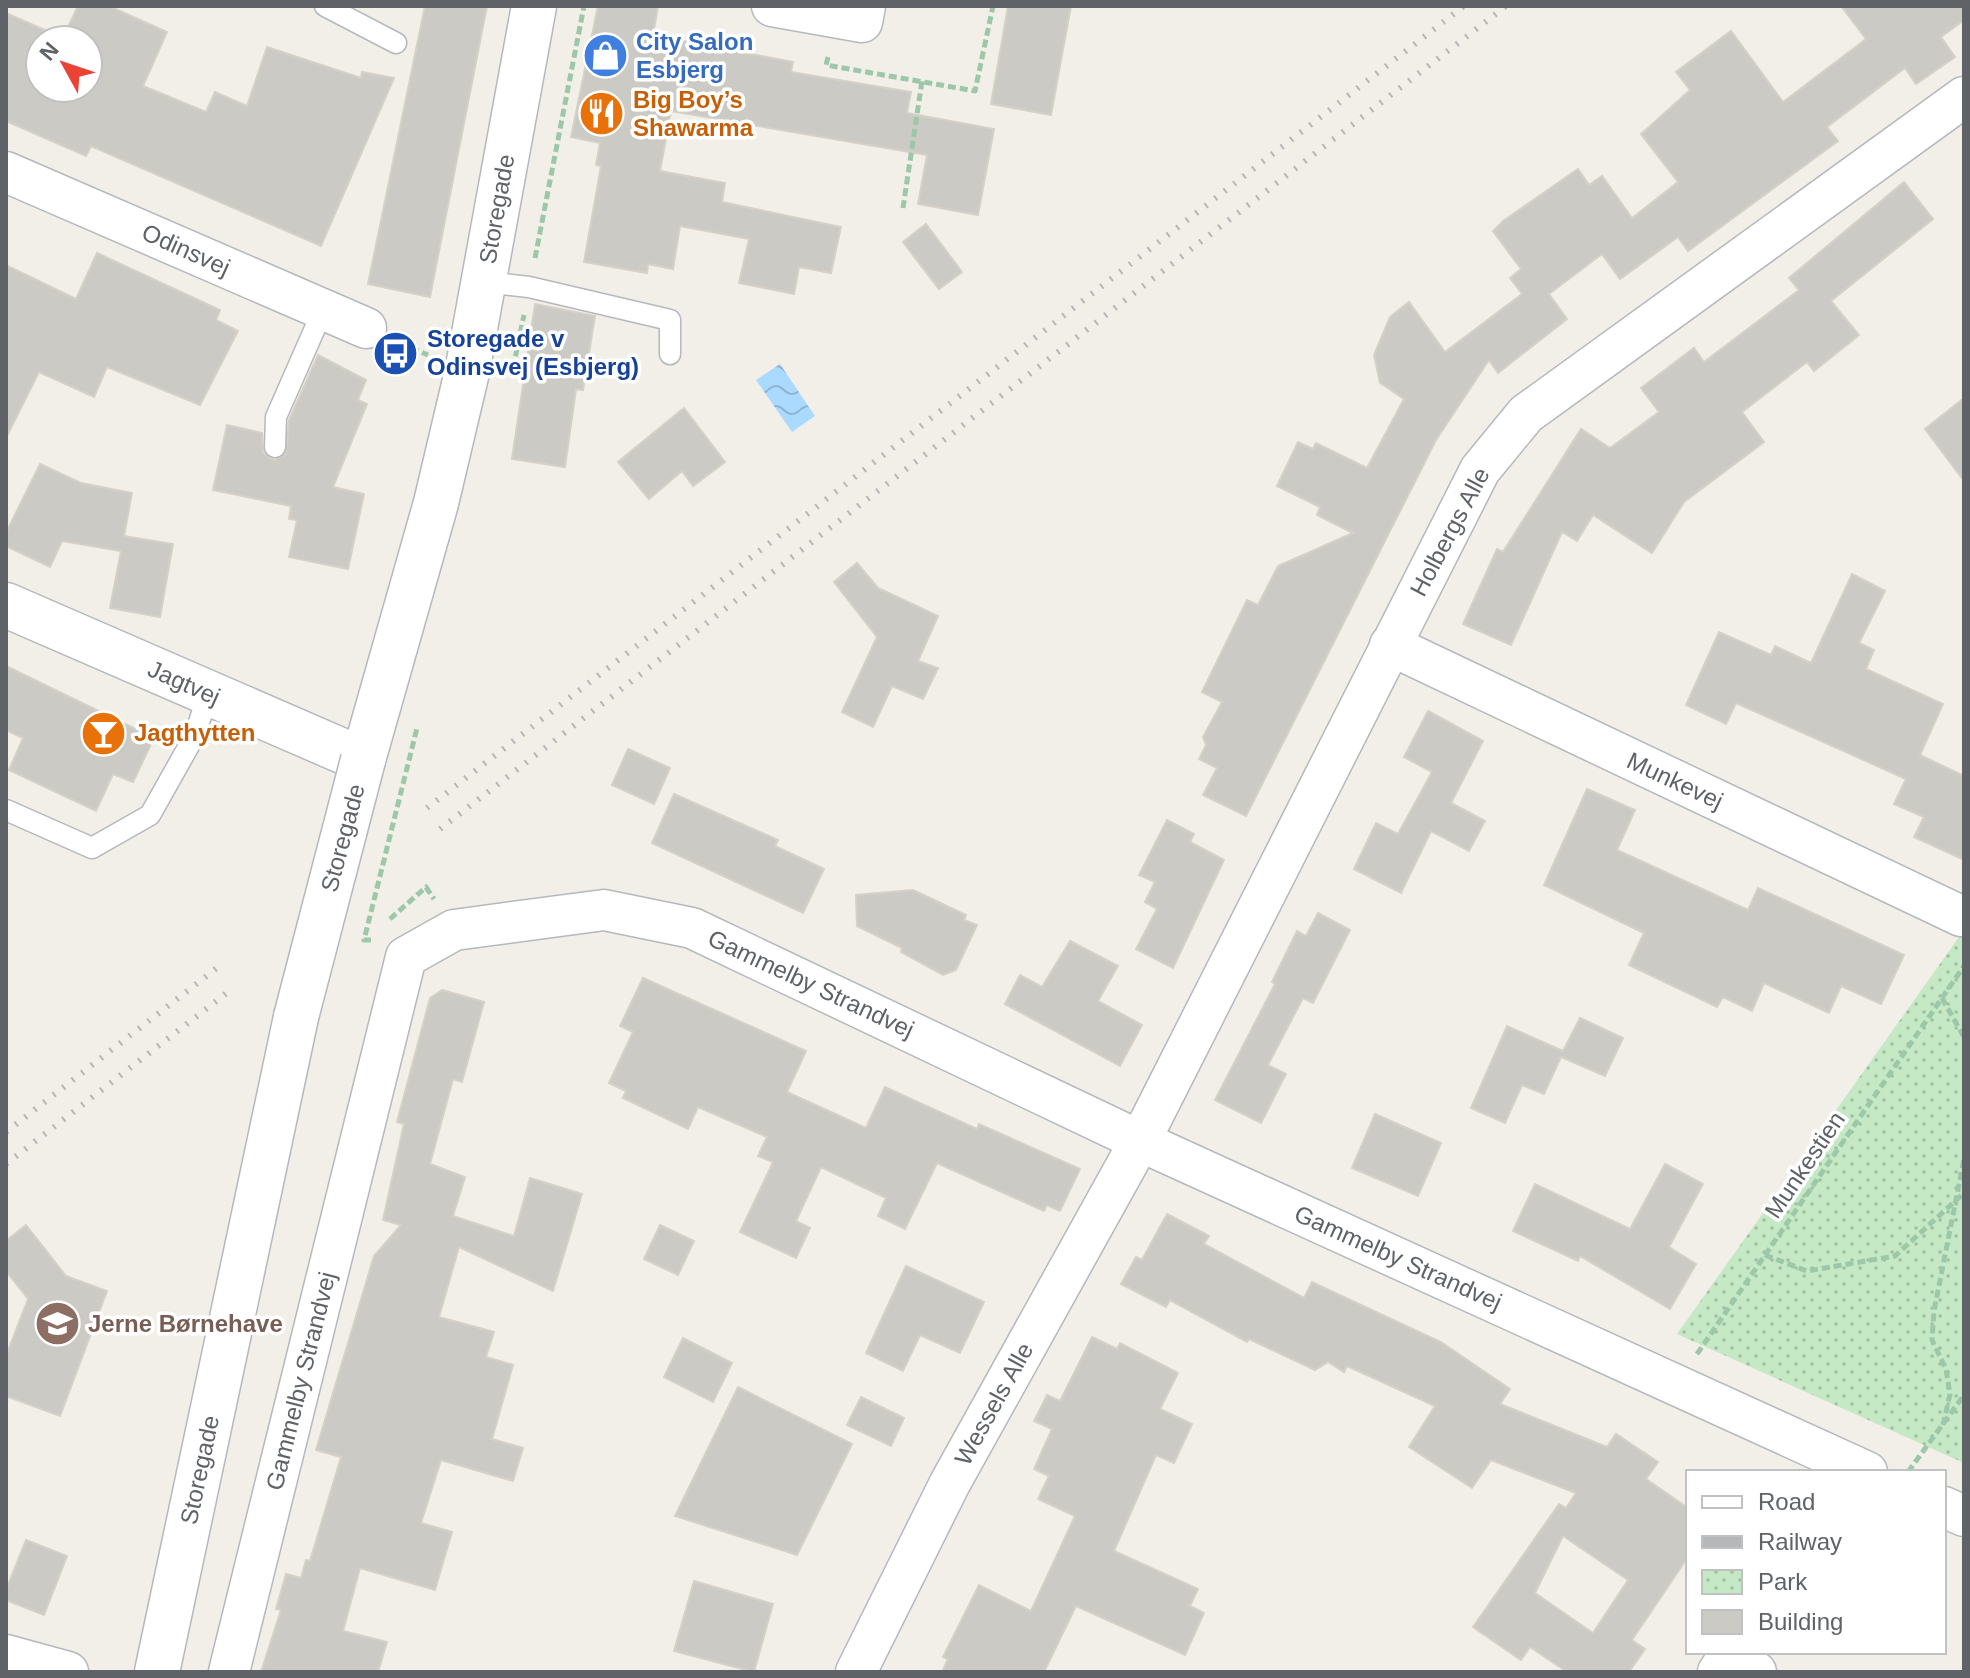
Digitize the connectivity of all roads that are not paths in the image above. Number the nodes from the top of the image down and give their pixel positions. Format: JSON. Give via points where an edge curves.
{"nodes":[{"id":1,"x":325,"y":6,"type":"edge"},
{"id":2,"x":534,"y":6,"type":"edge"},
{"id":3,"x":772,"y":6,"type":"edge"},
{"id":4,"x":850,"y":12,"type":"edge"},
{"id":5,"x":396,"y":43,"type":"dead end"},
{"id":6,"x":1964,"y":97,"type":"edge"},
{"id":7,"x":6,"y":172,"type":"edge"},
{"id":8,"x":484,"y":282,"type":"junction"},
{"id":9,"x":323,"y":310,"type":"junction"},
{"id":10,"x":366,"y":328,"type":"road end"},
{"id":11,"x":670,"y":354,"type":"dead end"},
{"id":12,"x":275,"y":447,"type":"dead end"},
{"id":13,"x":6,"y":605,"type":"edge"},
{"id":14,"x":1390,"y":645,"type":"junction"},
{"id":15,"x":208,"y":694,"type":"junction"},
{"id":16,"x":363,"y":760,"type":"junction"},
{"id":17,"x":6,"y":810,"type":"edge"},
{"id":18,"x":1961,"y":916,"type":"dead end"},
{"id":19,"x":1140,"y":1141,"type":"junction"},
{"id":20,"x":1863,"y":1470,"type":"edge"},
{"id":21,"x":6,"y":1655,"type":"edge"},
{"id":22,"x":68,"y":1672,"type":"edge"},
{"id":23,"x":157,"y":1672,"type":"edge"},
{"id":24,"x":229,"y":1672,"type":"edge"},
{"id":25,"x":856,"y":1672,"type":"edge"},
{"id":26,"x":1718,"y":1672,"type":"edge"},
{"id":27,"x":1756,"y":1672,"type":"edge"}],
"edges":[{"from":1,"to":5,"type":"lane"},
{"from":2,"to":8,"type":"street","name":"Storegade"},
{"from":3,"to":4,"type":"street"},
{"from":6,"to":14,"type":"street","name":"Holbergs Alle","via":[[1526,414],[1480,470]]},
{"from":7,"to":9,"type":"street","name":"Odinsvej"},
{"from":8,"to":11,"type":"lane","via":[[529,287],[670,320]]},
{"from":8,"to":16,"type":"street","name":"Storegade","via":[[436,503]]},
{"from":9,"to":10,"type":"street","name":"Odinsvej"},
{"from":9,"to":12,"type":"lane","via":[[276,417]]},
{"from":13,"to":15,"type":"street","name":"Jagtvej"},
{"from":14,"to":18,"type":"street","name":"Munkevej"},
{"from":14,"to":19,"type":"street","name":"Holbergs Alle"},
{"from":15,"to":16,"type":"street","name":"Jagtvej"},
{"from":15,"to":17,"type":"lane","via":[[195,735],[150,815],[92,848]]},
{"from":16,"to":23,"type":"street","name":"Storegade","bridge":true,"via":[[296,1017]]},
{"from":19,"to":20,"type":"street","name":"Gammelby Strandvej"},
{"from":19,"to":24,"type":"street","name":"Gammelby Strandvej","via":[[692,928],[604,910],[454,930],[406,957]]},
{"from":19,"to":25,"type":"street","name":"Wessels Alle","via":[[950,1483]]},
{"from":21,"to":22,"type":"street"},
{"from":26,"to":27,"type":"street","via":[[1727,1659]]}]}
